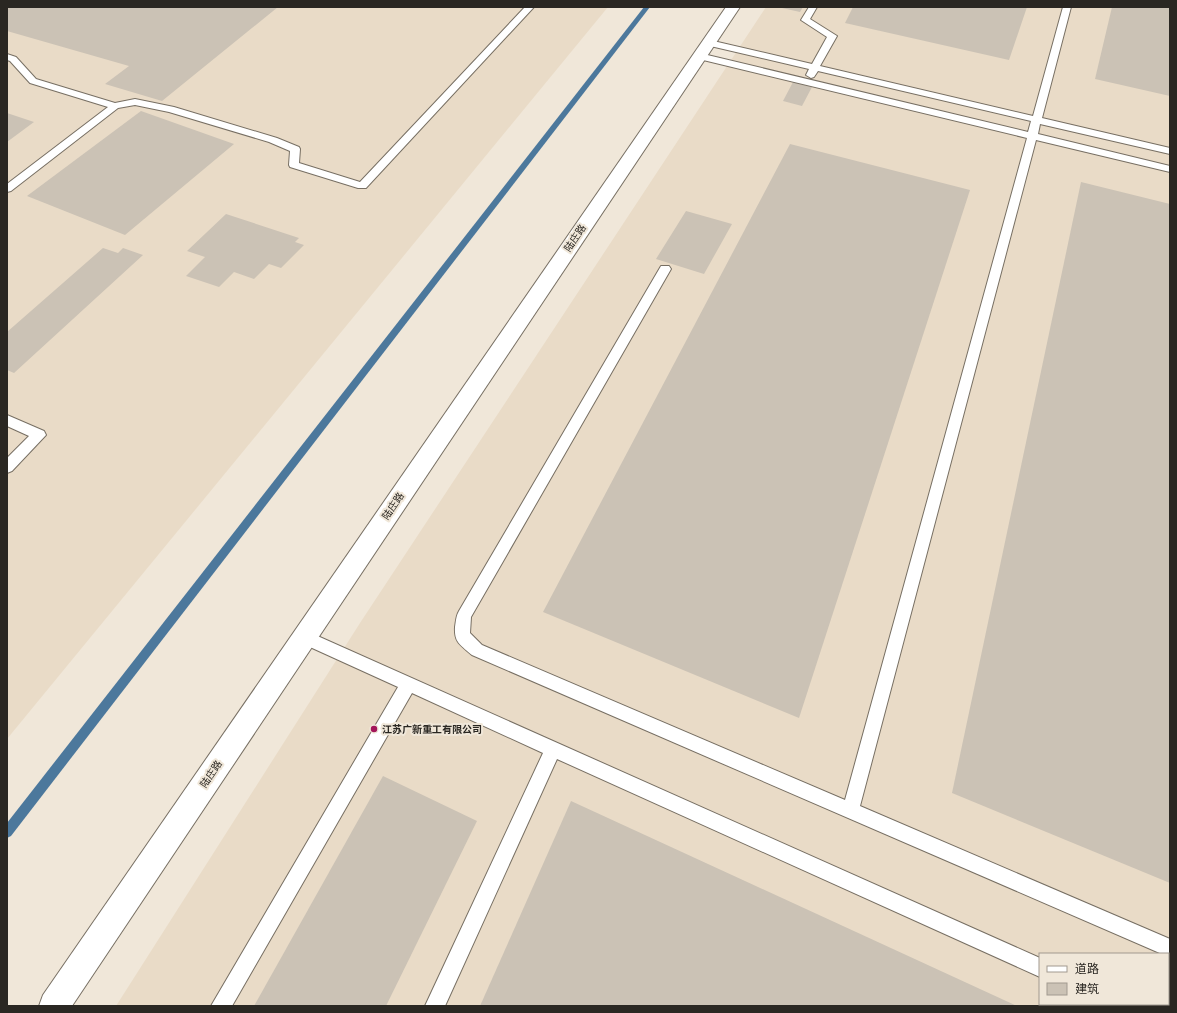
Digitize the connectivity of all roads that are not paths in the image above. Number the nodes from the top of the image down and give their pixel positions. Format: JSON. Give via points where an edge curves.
{"nodes":[{"id":1,"x":530,"y":7,"type":"edge"},
{"id":2,"x":733,"y":7,"type":"edge"},
{"id":3,"x":813,"y":7,"type":"edge"},
{"id":4,"x":1067,"y":7,"type":"edge"},
{"id":5,"x":704,"y":49,"type":"junction"},
{"id":6,"x":7,"y":57,"type":"edge"},
{"id":7,"x":815,"y":67,"type":"junction"},
{"id":8,"x":807,"y":82,"type":"junction"},
{"id":9,"x":115,"y":106,"type":"junction"},
{"id":10,"x":1038,"y":120,"type":"junction"},
{"id":11,"x":1034,"y":136,"type":"junction"},
{"id":12,"x":1170,"y":151,"type":"edge"},
{"id":13,"x":1170,"y":169,"type":"edge"},
{"id":14,"x":7,"y":189,"type":"edge"},
{"id":15,"x":665,"y":269,"type":"dead end"},
{"id":16,"x":7,"y":420,"type":"edge"},
{"id":17,"x":7,"y":467,"type":"edge"},
{"id":18,"x":304,"y":637,"type":"junction"},
{"id":19,"x":409,"y":684,"type":"junction"},
{"id":20,"x":553,"y":749,"type":"junction"},
{"id":21,"x":850,"y":811,"type":"junction"},
{"id":22,"x":1170,"y":948,"type":"edge"},
{"id":23,"x":1039,"y":968,"type":"edge"},
{"id":24,"x":54,"y":1006,"type":"edge"},
{"id":25,"x":221,"y":1006,"type":"edge"},
{"id":26,"x":435,"y":1006,"type":"edge"}],
"edges":[{"from":1,"to":9,"type":"lane","via":[[362,186],[294,164],[295,149],[273,140],[171,109],[135,102]]},
{"from":2,"to":5,"type":"street","name":"陆庄路"},
{"from":3,"to":7,"type":"lane","via":[[805,20],[832,36]]},
{"from":4,"to":10,"type":"lane"},
{"from":5,"to":7,"type":"lane"},
{"from":5,"to":8,"type":"lane"},
{"from":5,"to":18,"type":"street","name":"陆庄路"},
{"from":6,"to":9,"type":"lane","via":[[13,58],[33,81]]},
{"from":7,"to":8,"type":"lane"},
{"from":7,"to":10,"type":"lane"},
{"from":8,"to":11,"type":"lane"},
{"from":9,"to":14,"type":"lane"},
{"from":10,"to":11,"type":"lane"},
{"from":10,"to":12,"type":"lane"},
{"from":11,"to":13,"type":"lane"},
{"from":11,"to":21,"type":"lane"},
{"from":15,"to":21,"type":"lane","via":[[464,616],[462,636],[477,650]]},
{"from":16,"to":17,"type":"lane","via":[[39,435]]},
{"from":18,"to":19,"type":"lane"},
{"from":18,"to":24,"type":"street","name":"陆庄路"},
{"from":19,"to":20,"type":"lane"},
{"from":19,"to":25,"type":"lane"},
{"from":20,"to":23,"type":"lane"},
{"from":20,"to":26,"type":"lane"},
{"from":21,"to":22,"type":"lane"}]}
